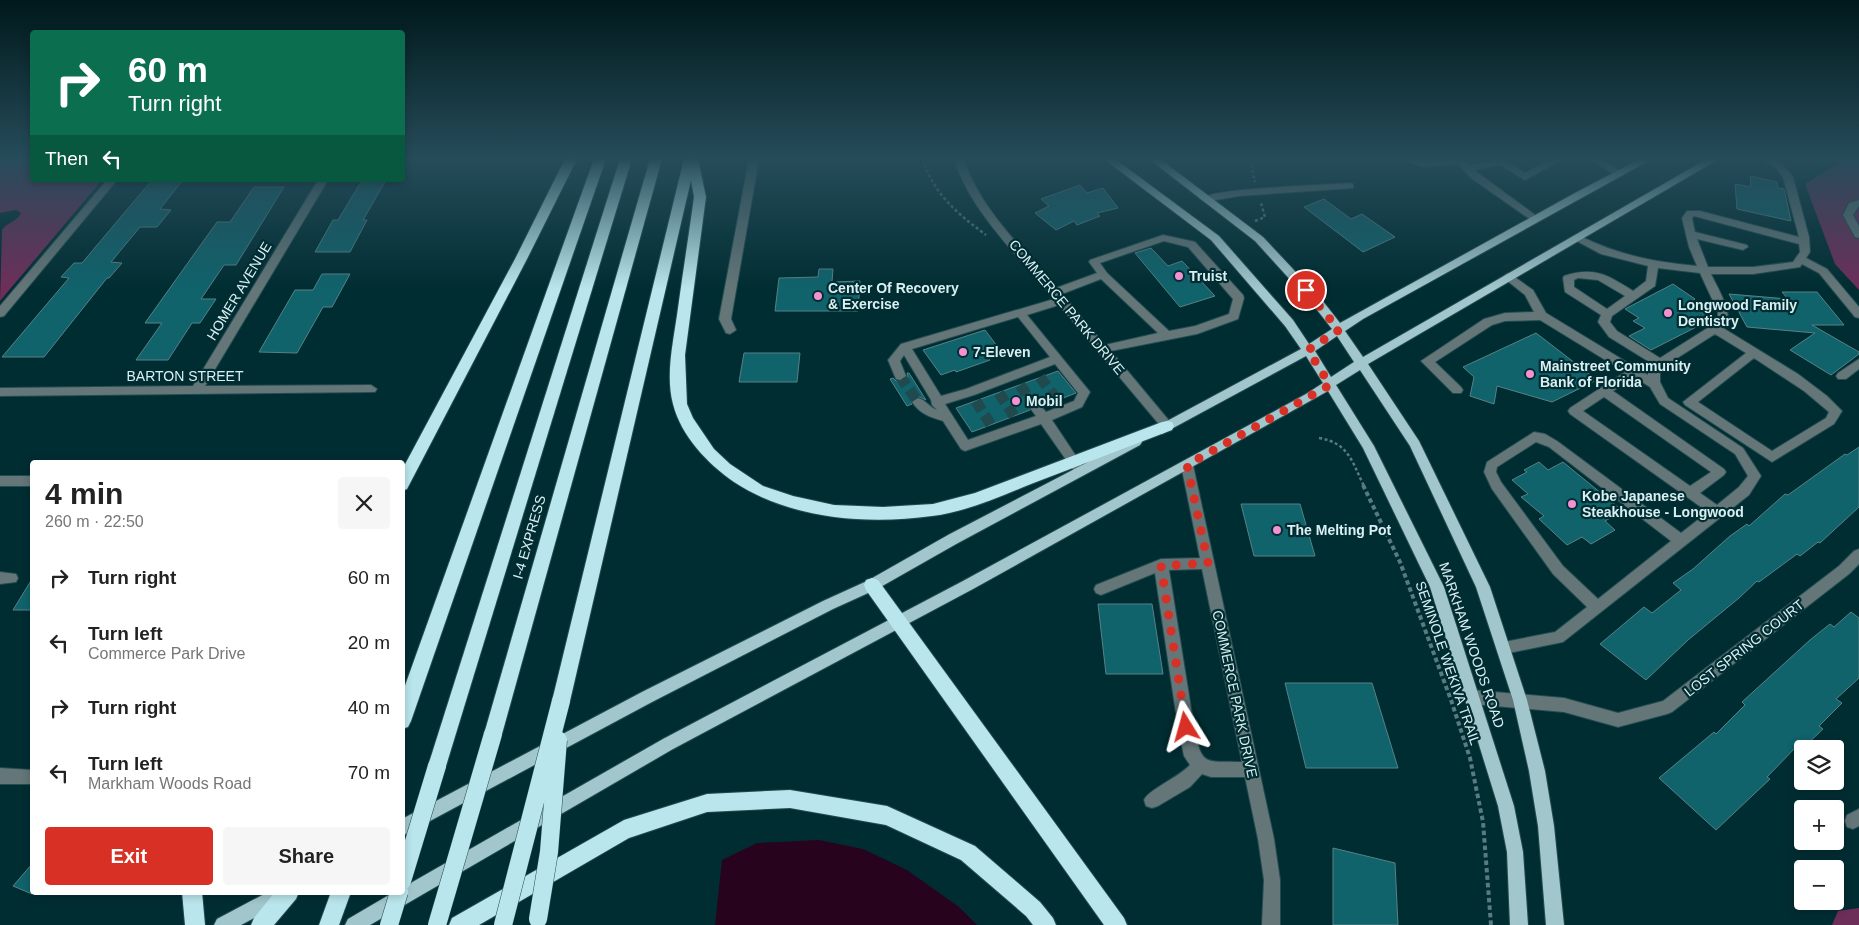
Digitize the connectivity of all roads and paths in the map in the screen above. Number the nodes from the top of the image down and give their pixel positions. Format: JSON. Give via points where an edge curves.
{"nodes":[{"id":1,"x":93,"y":202,"type":"edge"},
{"id":2,"x":311,"y":202,"type":"edge"},
{"id":3,"x":549,"y":202,"type":"edge"},
{"id":4,"x":585,"y":202,"type":"edge"},
{"id":5,"x":613,"y":202,"type":"edge"},
{"id":6,"x":644,"y":202,"type":"edge"},
{"id":7,"x":681,"y":202,"type":"edge"},
{"id":8,"x":699,"y":202,"type":"edge"},
{"id":9,"x":746,"y":202,"type":"edge"},
{"id":10,"x":947,"y":202,"type":"edge"},
{"id":11,"x":979,"y":202,"type":"edge"},
{"id":12,"x":1167,"y":202,"type":"edge"},
{"id":13,"x":1210,"y":202,"type":"edge"},
{"id":14,"x":1511,"y":202,"type":"edge"},
{"id":15,"x":1566,"y":202,"type":"edge"},
{"id":16,"x":1639,"y":202,"type":"edge"},
{"id":17,"x":1794,"y":202,"type":"edge"},
{"id":18,"x":1859,"y":202,"type":"edge"},
{"id":19,"x":1534,"y":219,"type":"junction"},
{"id":20,"x":1691,"y":234,"type":"junction"},
{"id":21,"x":987,"y":236,"type":"dead end"},
{"id":22,"x":1859,"y":236,"type":"edge"},
{"id":23,"x":1576,"y":238,"type":"junction"},
{"id":24,"x":1804,"y":242,"type":"junction"},
{"id":25,"x":1743,"y":247,"type":"dead end"},
{"id":26,"x":1800,"y":259,"type":"junction"},
{"id":27,"x":1654,"y":263,"type":"junction"},
{"id":28,"x":1704,"y":269,"type":"junction"},
{"id":29,"x":1103,"y":275,"type":"junction"},
{"id":30,"x":1509,"y":277,"type":"junction"},
{"id":31,"x":1632,"y":295,"type":"junction"},
{"id":32,"x":1059,"y":296,"type":"junction"},
{"id":33,"x":0,"y":313,"type":"edge"},
{"id":34,"x":1020,"y":313,"type":"junction"},
{"id":35,"x":1608,"y":314,"type":"junction"},
{"id":36,"x":1859,"y":314,"type":"edge"},
{"id":37,"x":1542,"y":316,"type":"junction"},
{"id":38,"x":1716,"y":329,"type":"junction"},
{"id":39,"x":730,"y":330,"type":"dead end"},
{"id":40,"x":1339,"y":330,"type":"junction"},
{"id":41,"x":1167,"y":335,"type":"junction"},
{"id":42,"x":905,"y":347,"type":"junction"},
{"id":43,"x":1103,"y":349,"type":"junction"},
{"id":44,"x":1308,"y":350,"type":"junction"},
{"id":45,"x":1753,"y":353,"type":"junction"},
{"id":46,"x":1058,"y":359,"type":"junction"},
{"id":47,"x":1660,"y":363,"type":"junction"},
{"id":48,"x":1859,"y":363,"type":"edge"},
{"id":49,"x":1362,"y":364,"type":"junction"},
{"id":50,"x":1634,"y":372,"type":"junction"},
{"id":51,"x":900,"y":376,"type":"tunnel mouth"},
{"id":52,"x":1842,"y":376,"type":"dead end"},
{"id":53,"x":1330,"y":385,"type":"junction"},
{"id":54,"x":1656,"y":385,"type":"junction"},
{"id":55,"x":371,"y":389,"type":"dead end"},
{"id":56,"x":1458,"y":390,"type":"dead end"},
{"id":57,"x":196,"y":391,"type":"junction"},
{"id":58,"x":1604,"y":391,"type":"junction"},
{"id":59,"x":0,"y":392,"type":"edge"},
{"id":60,"x":918,"y":402,"type":"tunnel mouth"},
{"id":61,"x":936,"y":402,"type":"junction"},
{"id":62,"x":1040,"y":413,"type":"junction"},
{"id":63,"x":946,"y":417,"type":"junction"},
{"id":64,"x":1167,"y":426,"type":"junction"},
{"id":65,"x":1319,"y":438,"type":"dead end"},
{"id":66,"x":1187,"y":465,"type":"junction"},
{"id":67,"x":1078,"y":466,"type":"junction"},
{"id":68,"x":405,"y":479,"type":"edge"},
{"id":69,"x":0,"y":481,"type":"edge"},
{"id":70,"x":30,"y":481,"type":"edge"},
{"id":71,"x":1690,"y":493,"type":"junction"},
{"id":72,"x":1718,"y":512,"type":"junction"},
{"id":73,"x":1681,"y":541,"type":"junction"},
{"id":74,"x":1859,"y":555,"type":"edge"},
{"id":75,"x":1208,"y":563,"type":"junction"},
{"id":76,"x":1161,"y":566,"type":"junction"},
{"id":77,"x":872,"y":585,"type":"junction"},
{"id":78,"x":1101,"y":589,"type":"dead end"},
{"id":79,"x":1597,"y":608,"type":"junction"},
{"id":80,"x":899,"y":622,"type":"junction"},
{"id":81,"x":1504,"y":648,"type":"junction"},
{"id":82,"x":1472,"y":697,"type":"junction"},
{"id":83,"x":1520,"y":700,"type":"junction"},
{"id":84,"x":561,"y":702,"type":"junction"},
{"id":85,"x":405,"y":712,"type":"edge"},
{"id":86,"x":1199,"y":765,"type":"junction"},
{"id":87,"x":1252,"y":770,"type":"junction"},
{"id":88,"x":0,"y":776,"type":"edge"},
{"id":89,"x":30,"y":777,"type":"edge"},
{"id":90,"x":1152,"y":800,"type":"dead end"},
{"id":91,"x":405,"y":826,"type":"edge"},
{"id":92,"x":405,"y":870,"type":"edge"},
{"id":93,"x":192,"y":895,"type":"edge"},
{"id":94,"x":278,"y":895,"type":"edge"},
{"id":95,"x":286,"y":895,"type":"edge"},
{"id":96,"x":340,"y":895,"type":"edge"},
{"id":97,"x":398,"y":895,"type":"edge"},
{"id":98,"x":537,"y":922,"type":"edge"},
{"id":99,"x":195,"y":925,"type":"edge"},
{"id":100,"x":223,"y":925,"type":"edge"},
{"id":101,"x":261,"y":925,"type":"edge"},
{"id":102,"x":329,"y":925,"type":"edge"},
{"id":103,"x":354,"y":925,"type":"edge"},
{"id":104,"x":389,"y":925,"type":"edge"},
{"id":105,"x":437,"y":925,"type":"edge"},
{"id":106,"x":459,"y":925,"type":"edge"},
{"id":107,"x":503,"y":925,"type":"edge"},
{"id":108,"x":1046,"y":925,"type":"edge"},
{"id":109,"x":1117,"y":925,"type":"edge"},
{"id":110,"x":1271,"y":925,"type":"edge"},
{"id":111,"x":1491,"y":925,"type":"edge"},
{"id":112,"x":1519,"y":925,"type":"edge"},
{"id":113,"x":1555,"y":925,"type":"edge"}],
"edges":[{"from":1,"to":33,"type":"street"},
{"from":2,"to":57,"type":"street","name":"HOMER AVENUE"},
{"from":3,"to":68,"type":"highway"},
{"from":4,"to":85,"type":"highway"},
{"from":5,"to":92,"type":"highway","name":"I-4 EXPRESS","bridge":true},
{"from":6,"to":105,"type":"highway","name":"I-4 EXPRESS","bridge":true},
{"from":7,"to":84,"type":"highway"},
{"from":8,"to":67,"type":"highway","via":[[678,355],[678,388],[686,420],[709,453],[725,468],[758,490],[792,502],[834,511],[884,513],[954,506]]},
{"from":9,"to":39,"type":"street","via":[[725,319]]},
{"from":10,"to":21,"type":"path"},
{"from":11,"to":32,"type":"street","name":"COMMERCE PARK DRIVE"},
{"from":12,"to":44,"type":"main road","name":"MARKHAM WOODS ROAD","via":[[1215,238],[1282,314]]},
{"from":13,"to":40,"type":"main road","name":"MARKHAM WOODS ROAD","via":[[1259,239]]},
{"from":14,"to":19,"type":"street"},
{"from":15,"to":19,"type":"main road"},
{"from":16,"to":23,"type":"main road"},
{"from":17,"to":24,"type":"street"},
{"from":18,"to":22,"type":"street","via":[[1853,205],[1848,215]]},
{"from":19,"to":40,"type":"main road"},
{"from":20,"to":24,"type":"street","via":[[1687,218],[1691,213]]},
{"from":20,"to":25,"type":"street"},
{"from":20,"to":28,"type":"street"},
{"from":23,"to":27,"type":"street","via":[[1613,255]]},
{"from":23,"to":30,"type":"main road"},
{"from":24,"to":26,"type":"street"},
{"from":26,"to":28,"type":"street","via":[[1796,265],[1780,269]]},
{"from":26,"to":36,"type":"street","via":[[1823,271]]},
{"from":27,"to":28,"type":"street"},
{"from":27,"to":31,"type":"street","via":[[1651,283]]},
{"from":28,"to":38,"type":"street","via":[[1723,312],[1722,324]]},
{"from":29,"to":32,"type":"street"},
{"from":29,"to":41,"type":"street"},
{"from":29,"to":41,"type":"street","via":[[1094,262],[1163,238],[1191,244],[1239,298],[1234,316],[1197,330]]},
{"from":30,"to":37,"type":"street","via":[[1529,293]]},
{"from":30,"to":49,"type":"main road","via":[[1384,348]]},
{"from":31,"to":35,"type":"street"},
{"from":31,"to":35,"type":"street","via":[[1597,275],[1581,273],[1568,278],[1569,289]]},
{"from":32,"to":34,"type":"street"},
{"from":32,"to":43,"type":"street","name":"COMMERCE PARK DRIVE"},
{"from":34,"to":42,"type":"street"},
{"from":34,"to":46,"type":"street"},
{"from":35,"to":47,"type":"street","via":[[1604,322],[1614,334]]},
{"from":37,"to":50,"type":"street"},
{"from":37,"to":56,"type":"street","via":[[1505,317],[1488,322],[1427,361]]},
{"from":38,"to":45,"type":"street"},
{"from":38,"to":47,"type":"street"},
{"from":40,"to":44,"type":"main road"},
{"from":40,"to":49,"type":"main road","name":"MARKHAM WOODS ROAD"},
{"from":41,"to":43,"type":"street"},
{"from":42,"to":51,"type":"street","via":[[894,360]]},
{"from":42,"to":61,"type":"street"},
{"from":43,"to":64,"type":"street","name":"COMMERCE PARK DRIVE"},
{"from":44,"to":53,"type":"main road","name":"MARKHAM WOODS ROAD"},
{"from":44,"to":64,"type":"main road"},
{"from":45,"to":45,"type":"street","via":[[1817,394],[1836,411],[1830,421],[1772,457],[1689,402]]},
{"from":46,"to":61,"type":"street","via":[[1036,373],[973,396]]},
{"from":46,"to":62,"type":"street","via":[[1084,392],[1078,404],[1060,405]]},
{"from":47,"to":54,"type":"street","via":[[1654,367]]},
{"from":48,"to":52,"type":"street"},
{"from":49,"to":53,"type":"main road"},
{"from":49,"to":81,"type":"main road","name":"MARKHAM WOODS ROAD","via":[[1415,444],[1483,587]]},
{"from":50,"to":54,"type":"street"},
{"from":50,"to":58,"type":"street"},
{"from":53,"to":66,"type":"main road"},
{"from":53,"to":82,"type":"main road","name":"MARKHAM WOODS ROAD","via":[[1368,446],[1437,587]]},
{"from":54,"to":72,"type":"street","via":[[1664,401],[1739,451],[1755,476],[1744,491]]},
{"from":55,"to":57,"type":"street","name":"BARTON STREET"},
{"from":57,"to":59,"type":"street","name":"BARTON STREET"},
{"from":58,"to":71,"type":"street","via":[[1720,472]]},
{"from":58,"to":71,"type":"street","via":[[1574,411]]},
{"from":60,"to":63,"type":"street","via":[[928,411]]},
{"from":61,"to":63,"type":"street"},
{"from":62,"to":63,"type":"street","via":[[994,430],[964,446]]},
{"from":62,"to":67,"type":"street"},
{"from":64,"to":67,"type":"highway"},
{"from":65,"to":111,"type":"path","name":"SEMINOLE WEKIVA TRAIL","via":[[1334,440],[1348,453],[1400,562],[1452,700],[1470,758],[1483,822]]},
{"from":66,"to":75,"type":"street","name":"COMMERCE PARK DRIVE"},
{"from":66,"to":80,"type":"main road"},
{"from":67,"to":77,"type":"main road"},
{"from":69,"to":70,"type":"street"},
{"from":71,"to":72,"type":"street"},
{"from":72,"to":73,"type":"street"},
{"from":73,"to":79,"type":"street"},
{"from":73,"to":79,"type":"street","via":[[1541,438],[1534,438],[1490,465],[1496,485],[1558,570]]},
{"from":74,"to":83,"type":"street","name":"LOST SPRING COURT","via":[[1667,707],[1618,720],[1564,706]]},
{"from":75,"to":76,"type":"street"},
{"from":75,"to":87,"type":"street","name":"COMMERCE PARK DRIVE"},
{"from":76,"to":78,"type":"street"},
{"from":76,"to":86,"type":"street","via":[[1186,727],[1192,756]]},
{"from":77,"to":80,"type":"highway"},
{"from":77,"to":91,"type":"main road","via":[[647,697]]},
{"from":79,"to":81,"type":"street","via":[[1558,638]]},
{"from":80,"to":103,"type":"main road","via":[[668,744]]},
{"from":80,"to":109,"type":"highway"},
{"from":81,"to":83,"type":"main road","name":"MARKHAM WOODS ROAD"},
{"from":82,"to":83,"type":"street"},
{"from":82,"to":112,"type":"main road","name":"MARKHAM WOODS ROAD","via":[[1506,806],[1515,852]]},
{"from":83,"to":113,"type":"main road","name":"MARKHAM WOODS ROAD","via":[[1546,826]]},
{"from":84,"to":98,"type":"highway","bridge":true,"via":[[551,834]]},
{"from":84,"to":107,"type":"highway","bridge":true},
{"from":86,"to":87,"type":"street","via":[[1211,769]]},
{"from":86,"to":90,"type":"street","via":[[1194,774]]},
{"from":87,"to":110,"type":"street","name":"COMMERCE PARK DRIVE","via":[[1272,880]]},
{"from":88,"to":89,"type":"street"},
{"from":93,"to":99,"type":"highway"},
{"from":94,"to":100,"type":"main road"},
{"from":95,"to":101,"type":"highway"},
{"from":96,"to":102,"type":"highway"},
{"from":97,"to":104,"type":"highway","bridge":true},
{"from":106,"to":108,"type":"highway","via":[[624,830],[707,803],[790,799],[887,816],[968,853],[1033,909]]}]}
